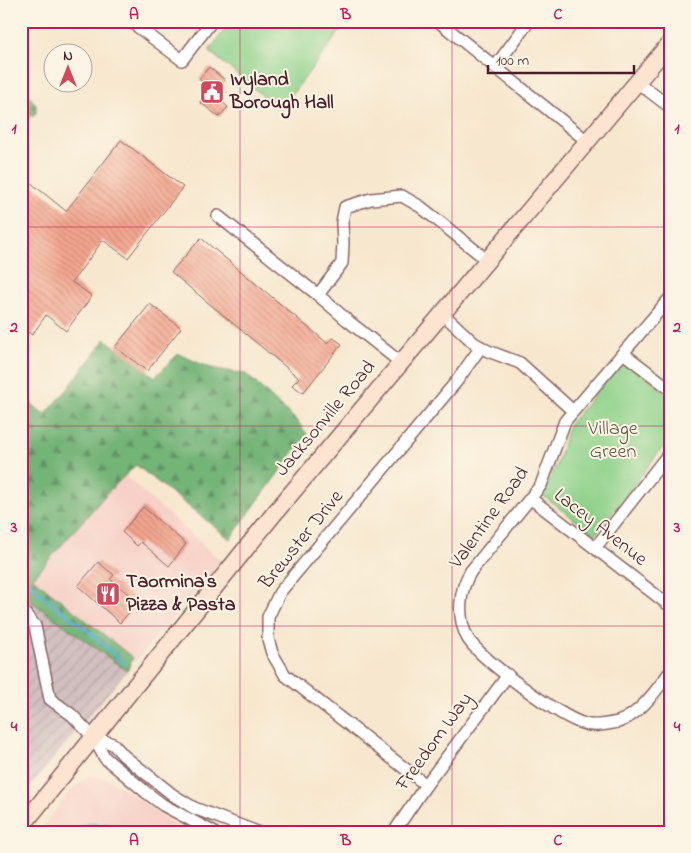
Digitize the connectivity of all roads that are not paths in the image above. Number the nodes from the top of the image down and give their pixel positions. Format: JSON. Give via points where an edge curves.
{"nodes":[{"id":1,"x":130,"y":21,"type":"edge"},
{"id":2,"x":212,"y":21,"type":"edge"},
{"id":3,"x":438,"y":21,"type":"edge"},
{"id":4,"x":529,"y":21,"type":"edge"},
{"id":5,"x":670,"y":44,"type":"edge"},
{"id":6,"x":494,"y":67,"type":"junction"},
{"id":7,"x":637,"y":82,"type":"junction"},
{"id":8,"x":670,"y":107,"type":"edge"},
{"id":9,"x":587,"y":141,"type":"junction"},
{"id":10,"x":218,"y":216,"type":"dead end"},
{"id":11,"x":486,"y":260,"type":"junction"},
{"id":12,"x":318,"y":294,"type":"junction"},
{"id":13,"x":670,"y":298,"type":"edge"},
{"id":14,"x":442,"y":314,"type":"junction"},
{"id":15,"x":481,"y":347,"type":"junction"},
{"id":16,"x":623,"y":353,"type":"junction"},
{"id":17,"x":400,"y":362,"type":"junction"},
{"id":18,"x":670,"y":388,"type":"edge"},
{"id":19,"x":573,"y":411,"type":"junction"},
{"id":20,"x":670,"y":452,"type":"edge"},
{"id":21,"x":530,"y":498,"type":"junction"},
{"id":22,"x":595,"y":548,"type":"junction"},
{"id":23,"x":670,"y":606,"type":"edge"},
{"id":24,"x":21,"y":609,"type":"edge"},
{"id":25,"x":670,"y":672,"type":"edge"},
{"id":26,"x":508,"y":676,"type":"junction"},
{"id":27,"x":93,"y":737,"type":"junction"},
{"id":28,"x":426,"y":785,"type":"junction"},
{"id":29,"x":21,"y":827,"type":"edge"},
{"id":30,"x":212,"y":832,"type":"edge"},
{"id":31,"x":257,"y":832,"type":"edge"},
{"id":32,"x":394,"y":832,"type":"edge"}],
"edges":[{"from":1,"to":2,"type":"street","via":[[182,60]]},
{"from":3,"to":6,"type":"street"},
{"from":4,"to":6,"type":"street"},
{"from":5,"to":7,"type":"main road","name":"Jacksonville Road"},
{"from":6,"to":9,"type":"street"},
{"from":7,"to":8,"type":"street"},
{"from":7,"to":9,"type":"main road","name":"Jacksonville Road"},
{"from":9,"to":11,"type":"main road","name":"Jacksonville Road"},
{"from":10,"to":12,"type":"street"},
{"from":11,"to":12,"type":"street","via":[[421,207],[402,196],[371,198],[345,207],[342,263]]},
{"from":11,"to":14,"type":"main road","name":"Jacksonville Road"},
{"from":12,"to":17,"type":"street"},
{"from":13,"to":16,"type":"street","name":"Valentine Road"},
{"from":14,"to":15,"type":"street"},
{"from":14,"to":17,"type":"main road","name":"Jacksonville Road"},
{"from":15,"to":19,"type":"street","via":[[520,363]]},
{"from":15,"to":28,"type":"street","name":"Brewster Drive","via":[[456,382],[280,592],[268,617],[270,646],[286,675]]},
{"from":16,"to":18,"type":"street"},
{"from":16,"to":19,"type":"street","name":"Valentine Road"},
{"from":17,"to":27,"type":"main road","name":"Jacksonville Road"},
{"from":19,"to":21,"type":"street","name":"Valentine Road","via":[[564,421],[541,485]]},
{"from":20,"to":22,"type":"street"},
{"from":21,"to":22,"type":"street","name":"Lacey Avenue"},
{"from":21,"to":26,"type":"street","name":"Valentine Road","via":[[466,578],[460,603],[467,637],[478,652]]},
{"from":22,"to":23,"type":"street","name":"Lacey Avenue"},
{"from":24,"to":27,"type":"street","via":[[35,626],[50,699],[72,715]]},
{"from":25,"to":26,"type":"street","name":"Valentine Road","via":[[648,701],[627,718],[593,725],[564,716]]},
{"from":26,"to":28,"type":"street","name":"Freedom Way"},
{"from":27,"to":29,"type":"main road","name":"Jacksonville Road"},
{"from":27,"to":30,"type":"street","via":[[105,758],[162,805]]},
{"from":27,"to":31,"type":"street","via":[[113,744],[194,808]]},
{"from":28,"to":32,"type":"street","name":"Freedom Way"}]}
